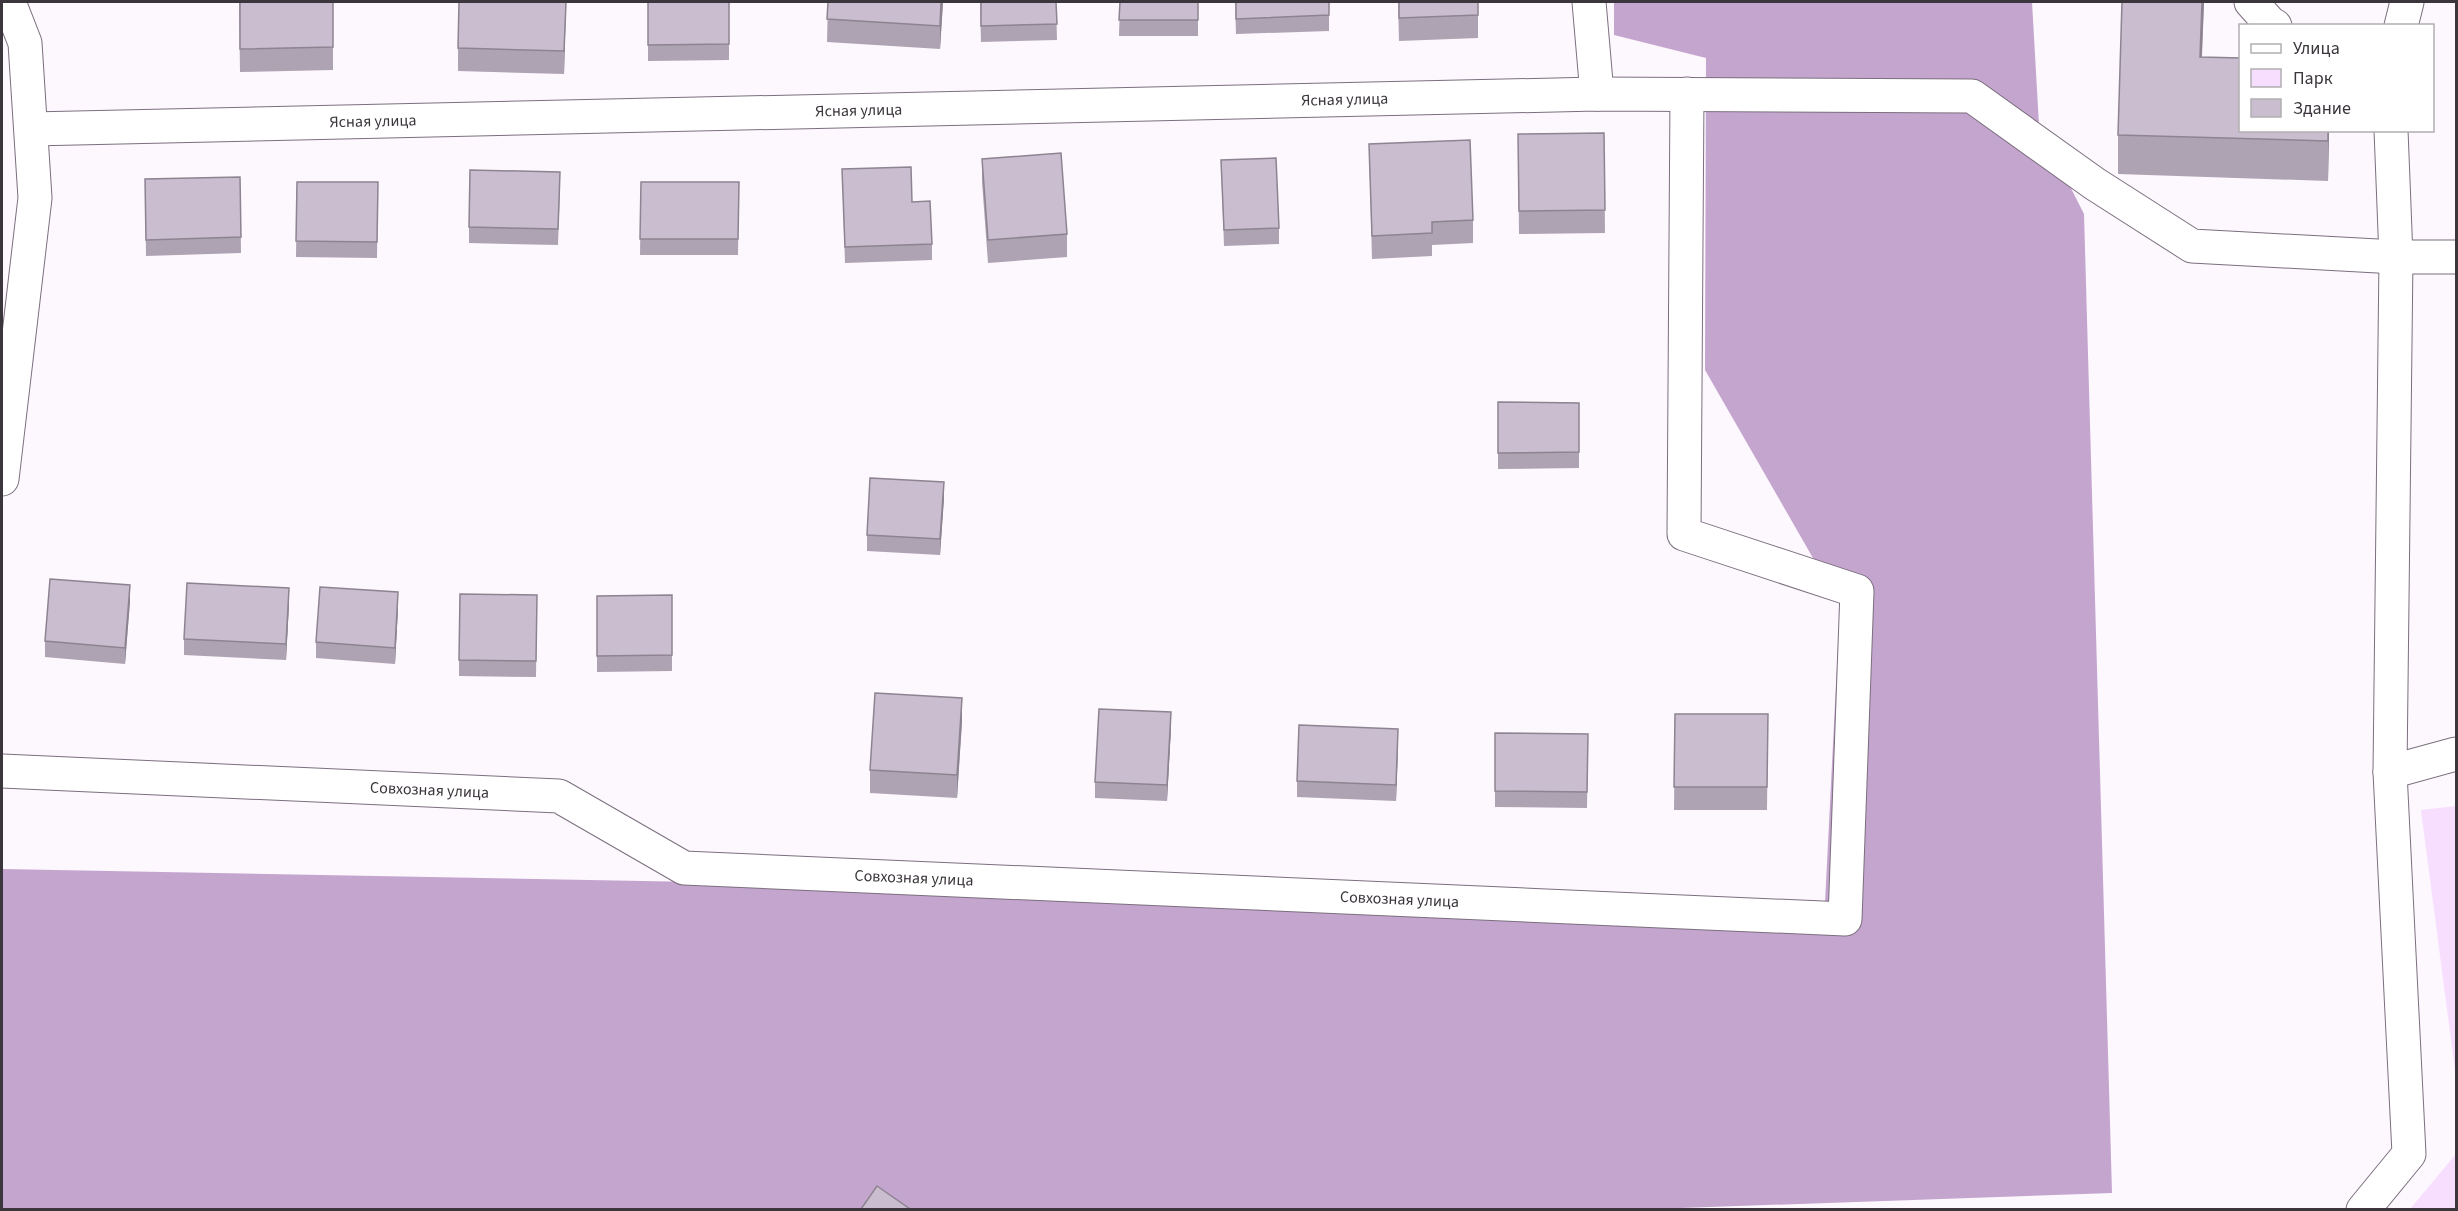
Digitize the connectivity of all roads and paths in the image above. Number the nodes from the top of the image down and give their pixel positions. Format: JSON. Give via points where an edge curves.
{"nodes":[{"id":1,"x":9,"y":2,"type":"edge"},
{"id":2,"x":1589,"y":2,"type":"edge"},
{"id":3,"x":2251,"y":2,"type":"edge"},
{"id":4,"x":2407,"y":2,"type":"edge"},
{"id":5,"x":2272,"y":24,"type":"edge"},
{"id":6,"x":2401,"y":24,"type":"edge"},
{"id":7,"x":1597,"y":94,"type":"junction"},
{"id":8,"x":1687,"y":94,"type":"junction"},
{"id":9,"x":31,"y":129,"type":"junction"},
{"id":10,"x":2391,"y":132,"type":"edge"},
{"id":11,"x":2396,"y":257,"type":"junction"},
{"id":12,"x":2457,"y":257,"type":"edge"},
{"id":13,"x":2,"y":479,"type":"edge"},
{"id":14,"x":2457,"y":754,"type":"edge"},
{"id":15,"x":2,"y":771,"type":"edge"},
{"id":16,"x":2390,"y":772,"type":"junction"},
{"id":17,"x":2362,"y":1209,"type":"edge"}],
"edges":[{"from":1,"to":9,"type":"street","via":[[25,43]]},
{"from":2,"to":7,"type":"street"},
{"from":3,"to":5,"type":"street"},
{"from":4,"to":6,"type":"street"},
{"from":7,"to":8,"type":"street","name":"Ясная улица"},
{"from":7,"to":9,"type":"street","name":"Ясная улица"},
{"from":8,"to":11,"type":"street","name":"Ясная улица","via":[[1972,96],[2095,184],[2192,246]]},
{"from":8,"to":15,"type":"street","name":"Совхозная улица","via":[[1684,534],[1857,591],[1845,919],[684,868],[559,796]]},
{"from":9,"to":13,"type":"street","via":[[35,198]]},
{"from":10,"to":11,"type":"street"},
{"from":11,"to":12,"type":"street","name":"Ясная улица"},
{"from":11,"to":16,"type":"street"},
{"from":14,"to":16,"type":"street"},
{"from":16,"to":17,"type":"street","via":[[2409,1154]]}]}
